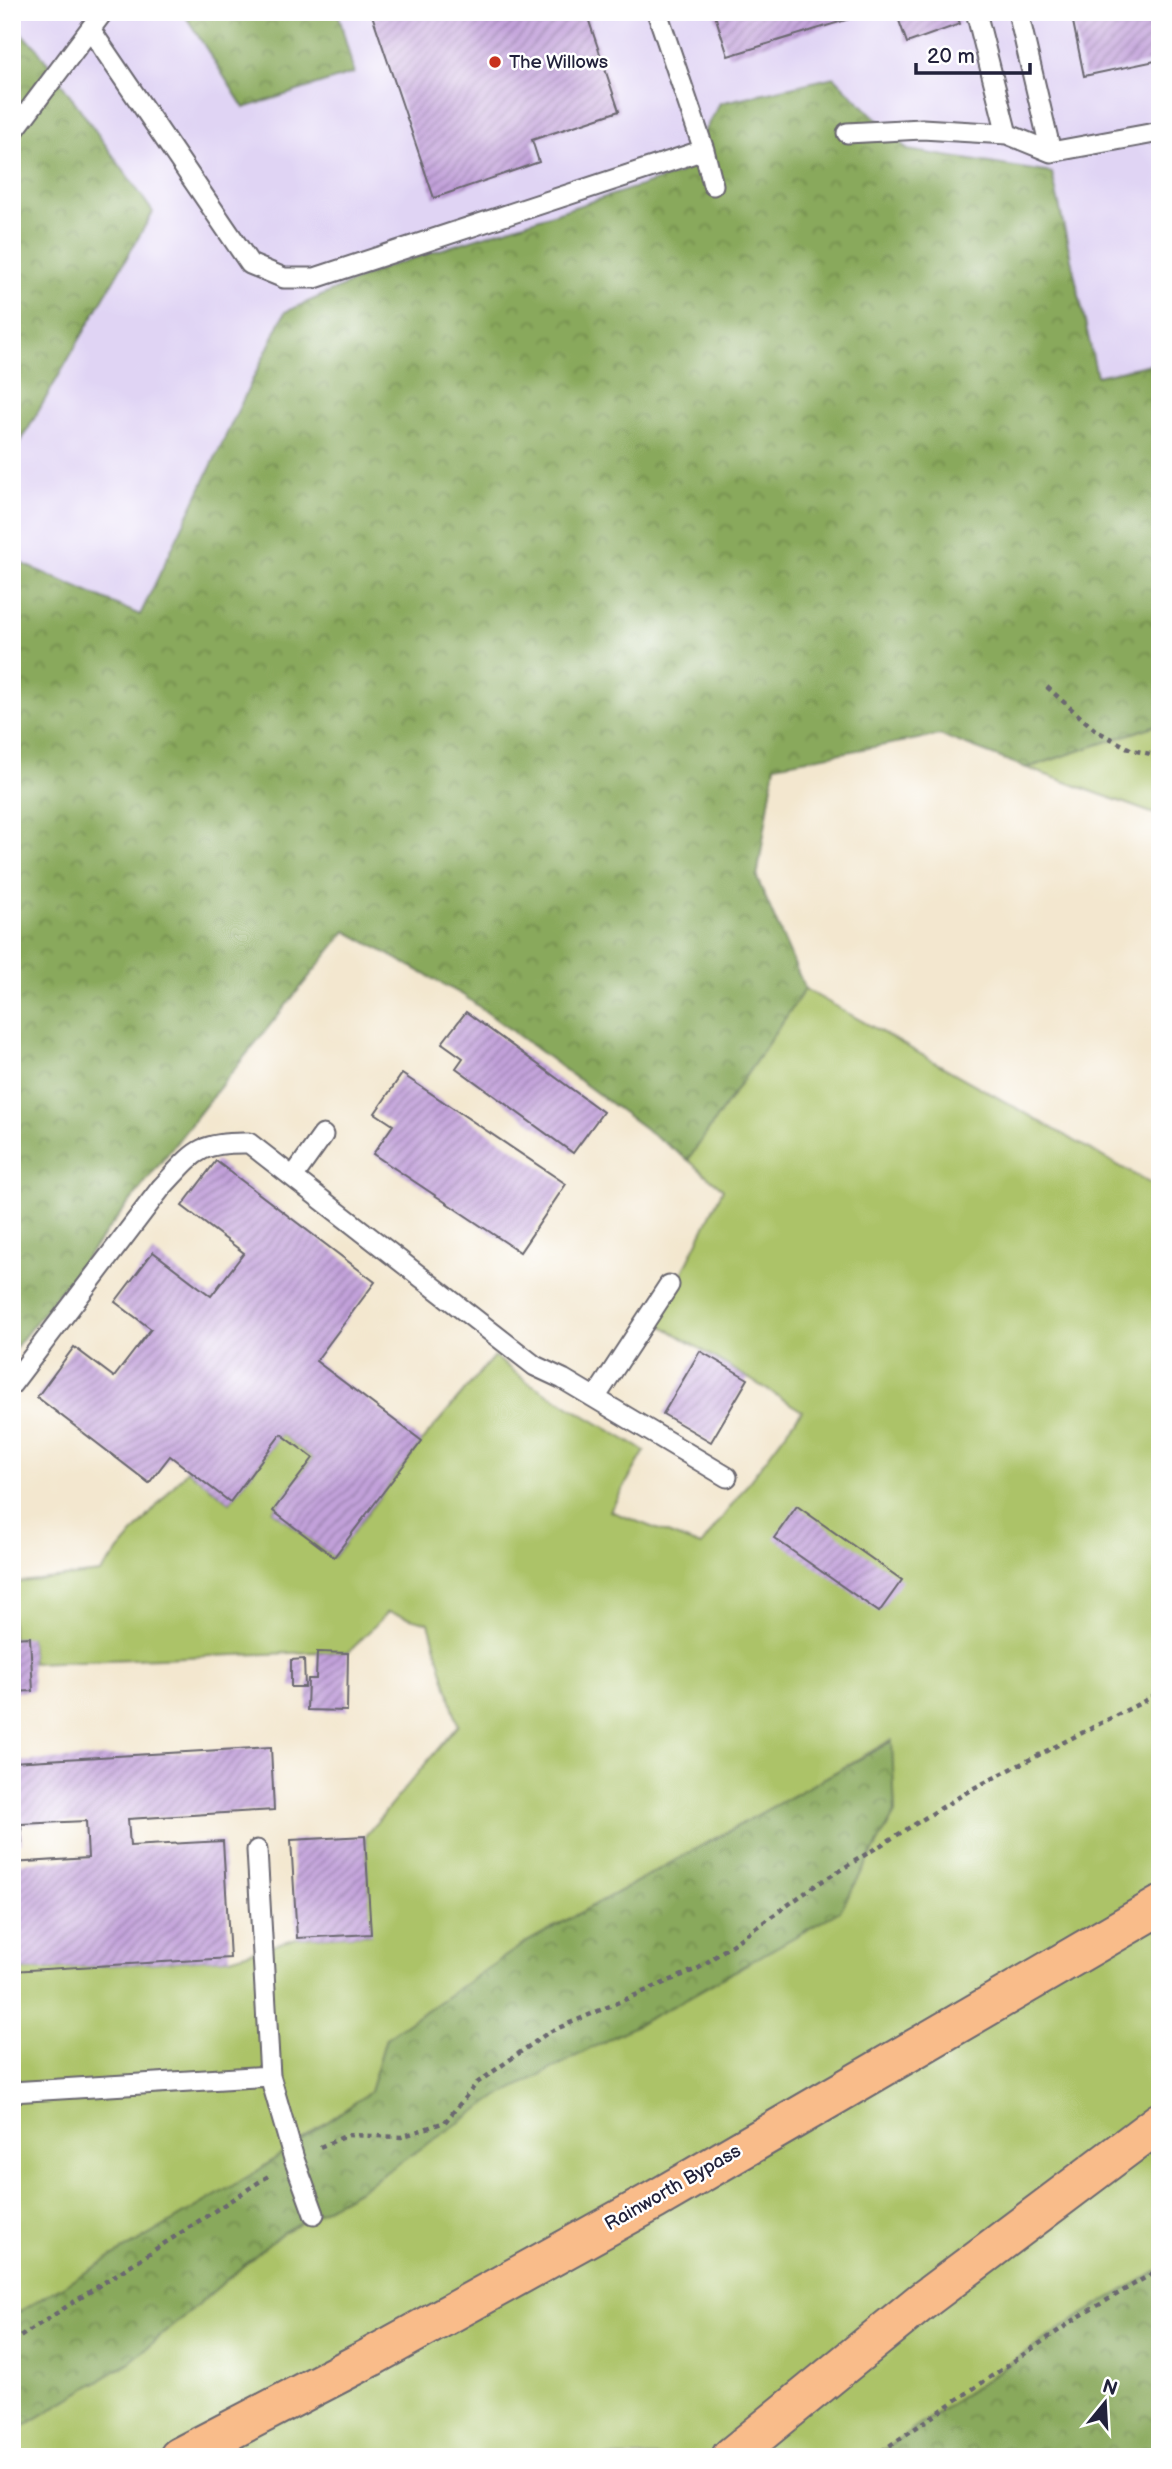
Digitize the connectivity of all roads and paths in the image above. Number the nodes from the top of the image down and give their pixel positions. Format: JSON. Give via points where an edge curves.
{"nodes":[{"id":1,"x":103,"y":12,"type":"edge"},
{"id":2,"x":657,"y":12,"type":"edge"},
{"id":3,"x":976,"y":12,"type":"edge"},
{"id":4,"x":1018,"y":12,"type":"edge"},
{"id":5,"x":90,"y":29,"type":"junction"},
{"id":6,"x":1160,"y":132,"type":"edge"},
{"id":7,"x":12,"y":133,"type":"edge"},
{"id":8,"x":847,"y":133,"type":"dead end"},
{"id":9,"x":1007,"y":134,"type":"junction"},
{"id":10,"x":704,"y":150,"type":"junction"},
{"id":11,"x":1051,"y":152,"type":"junction"},
{"id":12,"x":713,"y":185,"type":"dead end"},
{"id":13,"x":1047,"y":687,"type":"dead end"},
{"id":14,"x":1160,"y":756,"type":"edge"},
{"id":15,"x":323,"y":1135,"type":"dead end"},
{"id":16,"x":293,"y":1177,"type":"junction"},
{"id":17,"x":668,"y":1285,"type":"dead end"},
{"id":18,"x":12,"y":1384,"type":"edge"},
{"id":19,"x":596,"y":1398,"type":"junction"},
{"id":20,"x":727,"y":1477,"type":"dead end"},
{"id":21,"x":1160,"y":1693,"type":"edge"},
{"id":22,"x":257,"y":1850,"type":"dead end"},
{"id":23,"x":1160,"y":1906,"type":"edge"},
{"id":24,"x":270,"y":2076,"type":"junction"},
{"id":25,"x":12,"y":2092,"type":"edge"},
{"id":26,"x":1160,"y":2122,"type":"edge"},
{"id":27,"x":294,"y":2159,"type":"junction"},
{"id":28,"x":314,"y":2214,"type":"dead end"},
{"id":29,"x":1160,"y":2269,"type":"edge"},
{"id":30,"x":12,"y":2342,"type":"edge"},
{"id":31,"x":179,"y":2457,"type":"edge"},
{"id":32,"x":731,"y":2457,"type":"edge"},
{"id":33,"x":873,"y":2457,"type":"edge"}],
"edges":[{"from":1,"to":5,"type":"lane"},
{"from":2,"to":10,"type":"lane"},
{"from":3,"to":9,"type":"lane"},
{"from":4,"to":11,"type":"lane"},
{"from":5,"to":7,"type":"lane"},
{"from":5,"to":10,"type":"lane","via":[[250,264],[284,278],[315,278]]},
{"from":6,"to":11,"type":"lane"},
{"from":8,"to":9,"type":"lane","via":[[922,129]]},
{"from":9,"to":11,"type":"lane"},
{"from":10,"to":12,"type":"lane"},
{"from":13,"to":14,"type":"path","via":[[1095,730],[1132,750]]},
{"from":15,"to":16,"type":"lane"},
{"from":16,"to":18,"type":"lane","via":[[249,1143],[219,1143],[201,1149],[161,1188]]},
{"from":16,"to":19,"type":"lane","via":[[535,1366]]},
{"from":17,"to":19,"type":"lane"},
{"from":19,"to":20,"type":"lane"},
{"from":21,"to":27,"type":"path","via":[[972,1789],[816,1885],[699,1968],[549,2032],[477,2083],[445,2122],[401,2137],[348,2135]]},
{"from":22,"to":24,"type":"lane"},
{"from":23,"to":31,"type":"highway","name":"Rainworth Bypass","via":[[655,2200]]},
{"from":24,"to":25,"type":"lane"},
{"from":24,"to":27,"type":"lane"},
{"from":26,"to":32,"type":"highway","via":[[921,2302]]},
{"from":27,"to":28,"type":"lane"},
{"from":27,"to":30,"type":"path"},
{"from":29,"to":33,"type":"path","via":[[1080,2316]]}]}
